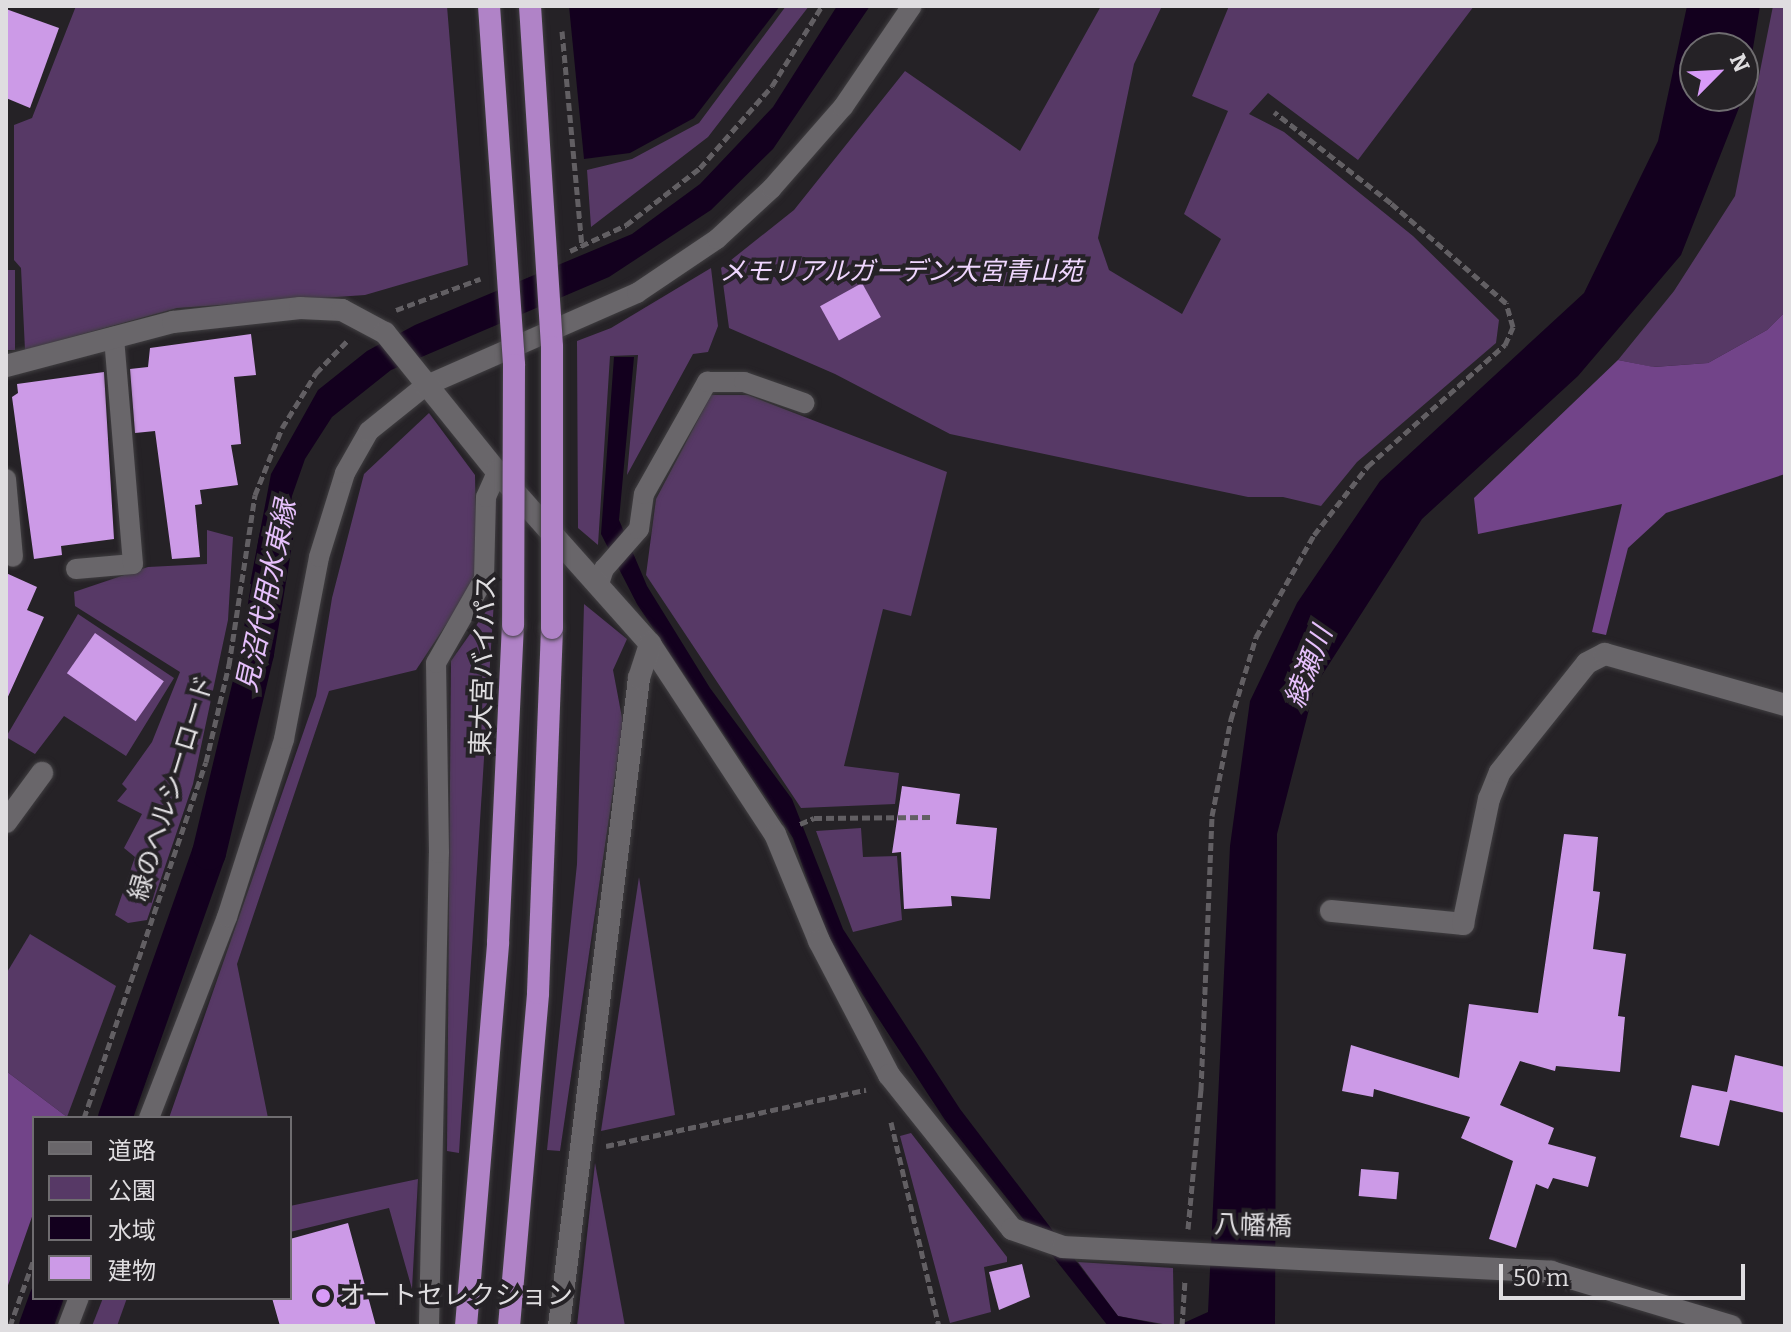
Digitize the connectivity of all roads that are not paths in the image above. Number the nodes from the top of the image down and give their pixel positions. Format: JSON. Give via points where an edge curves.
{"nodes":[{"id":1,"x":489,"y":6,"type":"edge"},
{"id":2,"x":530,"y":6,"type":"edge"},
{"id":3,"x":912,"y":6,"type":"edge"},
{"id":4,"x":114,"y":337,"type":"junction"},
{"id":5,"x":6,"y":366,"type":"edge"},
{"id":6,"x":420,"y":380,"type":"junction"},
{"id":7,"x":804,"y":403,"type":"dead end"},
{"id":8,"x":497,"y":472,"type":"junction"},
{"id":9,"x":6,"y":479,"type":"edge"},
{"id":10,"x":13,"y":557,"type":"dead end"},
{"id":11,"x":76,"y":569,"type":"dead end"},
{"id":12,"x":602,"y":577,"type":"junction"},
{"id":13,"x":650,"y":644,"type":"junction"},
{"id":14,"x":1785,"y":705,"type":"edge"},
{"id":15,"x":42,"y":773,"type":"dead end"},
{"id":16,"x":6,"y":822,"type":"edge"},
{"id":17,"x":1331,"y":911,"type":"dead end"},
{"id":18,"x":150,"y":1116,"type":"edge"},
{"id":19,"x":78,"y":1300,"type":"edge"},
{"id":20,"x":68,"y":1326,"type":"edge"},
{"id":21,"x":429,"y":1326,"type":"edge"},
{"id":22,"x":466,"y":1326,"type":"edge"},
{"id":23,"x":509,"y":1326,"type":"edge"},
{"id":24,"x":559,"y":1326,"type":"edge"},
{"id":25,"x":1731,"y":1326,"type":"edge"}],
"edges":[{"from":1,"to":22,"type":"highway","name":"東大宮バイパス","bridge":true,"via":[[512,318],[513,625],[498,942]]},
{"from":2,"to":23,"type":"highway","bridge":true,"via":[[552,347],[552,628],[539,978]]},
{"from":3,"to":6,"type":"lane","via":[[843,107],[772,188],[717,239],[637,293]]},
{"from":4,"to":5,"type":"street"},
{"from":4,"to":6,"type":"street","via":[[173,322],[325,307],[356,315],[385,333]]},
{"from":4,"to":11,"type":"lane","via":[[133,564]]},
{"from":6,"to":8,"type":"street"},
{"from":6,"to":18,"type":"lane","via":[[369,431],[345,473],[319,557],[284,739],[227,917]]},
{"from":7,"to":12,"type":"lane","via":[[744,382],[707,382],[644,494],[639,529]]},
{"from":8,"to":12,"type":"street"},
{"from":8,"to":21,"type":"lane","via":[[486,497],[484,579],[436,663],[439,853]]},
{"from":9,"to":10,"type":"lane"},
{"from":12,"to":13,"type":"street"},
{"from":13,"to":24,"type":"street","via":[[639,678]]},
{"from":13,"to":25,"type":"street","name":"八幡橋","via":[[775,834],[819,941],[892,1079],[1012,1229],[1030,1239],[1076,1248],[1551,1272]]},
{"from":14,"to":17,"type":"street","via":[[1605,654],[1587,663],[1500,772],[1489,799],[1463,924]]},
{"from":15,"to":16,"type":"street"},
{"from":19,"to":20,"type":"lane"}]}
